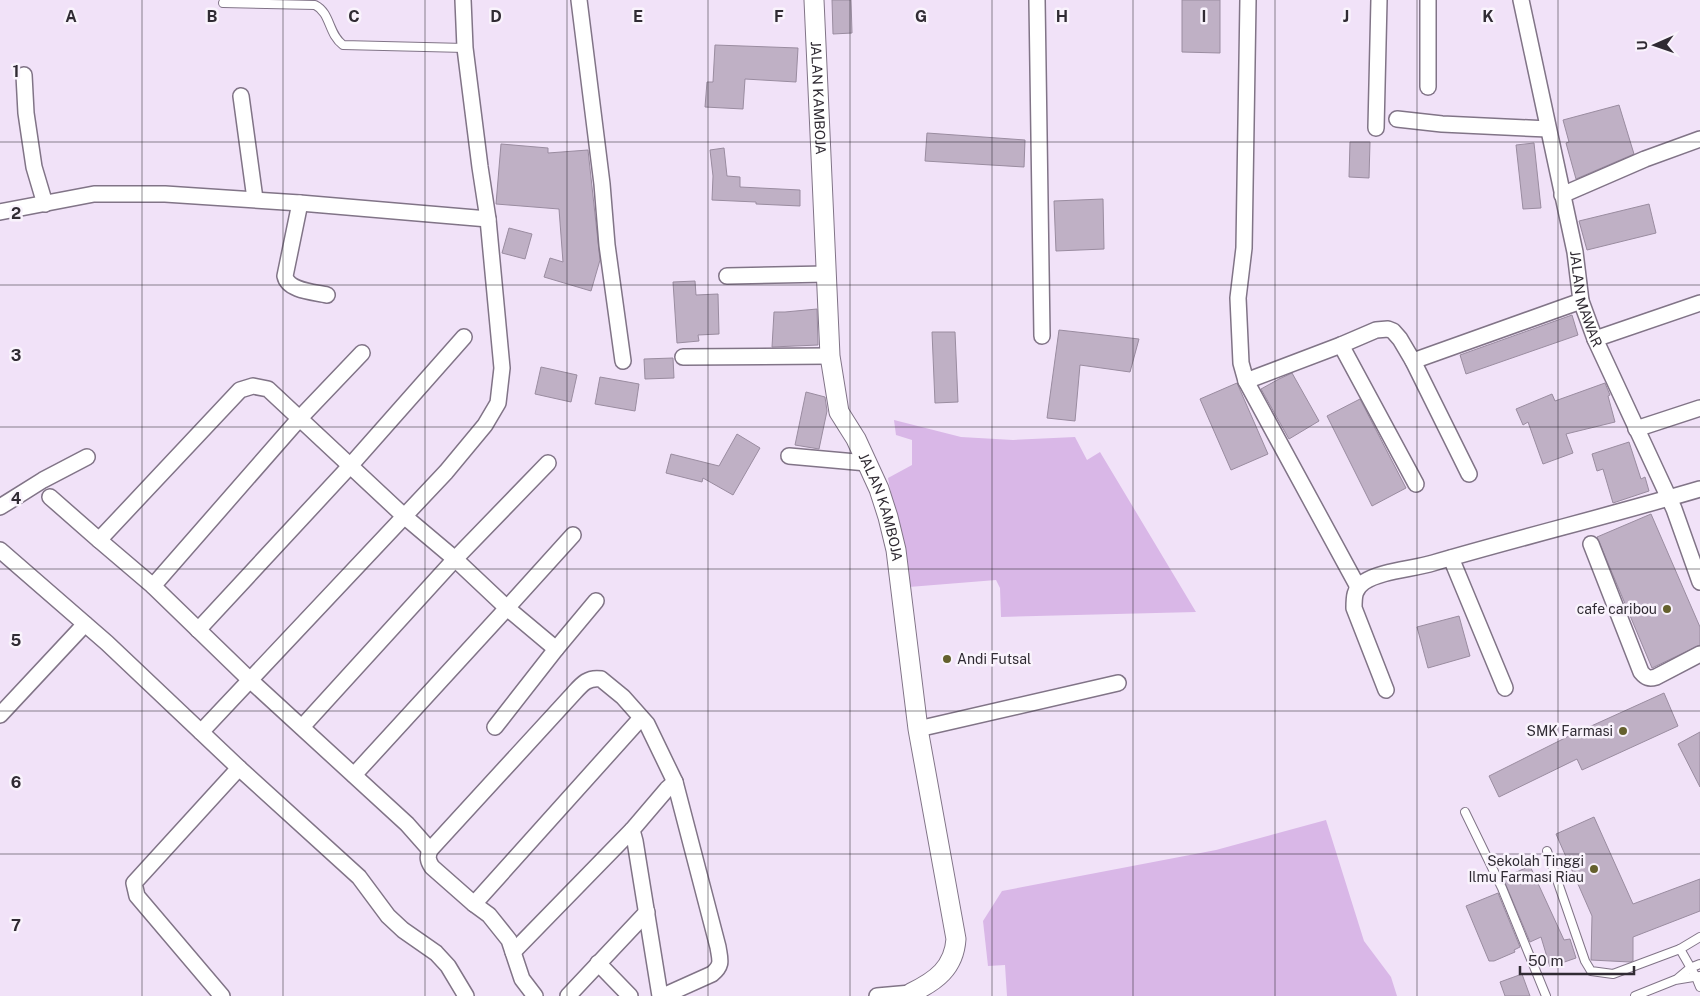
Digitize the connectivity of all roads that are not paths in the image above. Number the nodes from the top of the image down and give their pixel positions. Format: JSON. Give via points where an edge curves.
{"nodes":[{"id":1,"x":463,"y":0,"type":"edge"},
{"id":2,"x":579,"y":0,"type":"edge"},
{"id":3,"x":814,"y":0,"type":"edge"},
{"id":4,"x":1037,"y":0,"type":"edge"},
{"id":5,"x":1248,"y":0,"type":"edge"},
{"id":6,"x":1379,"y":0,"type":"edge"},
{"id":7,"x":1428,"y":0,"type":"edge"},
{"id":8,"x":1521,"y":0,"type":"edge"},
{"id":9,"x":223,"y":3,"type":"dead end"},
{"id":10,"x":465,"y":48,"type":"junction"},
{"id":11,"x":24,"y":75,"type":"dead end"},
{"id":12,"x":1428,"y":87,"type":"dead end"},
{"id":13,"x":241,"y":96,"type":"dead end"},
{"id":14,"x":1397,"y":119,"type":"dead end"},
{"id":15,"x":1376,"y":128,"type":"dead end"},
{"id":16,"x":1548,"y":129,"type":"junction"},
{"id":17,"x":1700,"y":139,"type":"edge"},
{"id":18,"x":1562,"y":195,"type":"junction"},
{"id":19,"x":255,"y":199,"type":"junction"},
{"id":20,"x":300,"y":203,"type":"junction"},
{"id":21,"x":45,"y":204,"type":"junction"},
{"id":22,"x":0,"y":212,"type":"edge"},
{"id":23,"x":488,"y":219,"type":"junction"},
{"id":24,"x":827,"y":274,"type":"junction"},
{"id":25,"x":727,"y":276,"type":"dead end"},
{"id":26,"x":326,"y":295,"type":"dead end"},
{"id":27,"x":1582,"y":301,"type":"junction"},
{"id":28,"x":1700,"y":302,"type":"edge"},
{"id":29,"x":1042,"y":336,"type":"dead end"},
{"id":30,"x":464,"y":337,"type":"dead end"},
{"id":31,"x":1595,"y":339,"type":"junction"},
{"id":32,"x":1341,"y":346,"type":"junction"},
{"id":33,"x":362,"y":353,"type":"dead end"},
{"id":34,"x":830,"y":356,"type":"junction"},
{"id":35,"x":683,"y":357,"type":"dead end"},
{"id":36,"x":623,"y":361,"type":"dead end"},
{"id":37,"x":1413,"y":361,"type":"junction"},
{"id":38,"x":1246,"y":381,"type":"junction"},
{"id":39,"x":1700,"y":408,"type":"edge"},
{"id":40,"x":300,"y":419,"type":"junction"},
{"id":41,"x":1636,"y":429,"type":"junction"},
{"id":42,"x":789,"y":456,"type":"dead end"},
{"id":43,"x":87,"y":457,"type":"dead end"},
{"id":44,"x":548,"y":463,"type":"dead end"},
{"id":45,"x":868,"y":463,"type":"junction"},
{"id":46,"x":350,"y":466,"type":"junction"},
{"id":47,"x":1469,"y":474,"type":"dead end"},
{"id":48,"x":1416,"y":484,"type":"dead end"},
{"id":49,"x":1700,"y":489,"type":"edge"},
{"id":50,"x":50,"y":497,"type":"dead end"},
{"id":51,"x":1668,"y":498,"type":"junction"},
{"id":52,"x":0,"y":507,"type":"edge"},
{"id":53,"x":404,"y":516,"type":"junction"},
{"id":54,"x":573,"y":535,"type":"dead end"},
{"id":55,"x":99,"y":540,"type":"junction"},
{"id":56,"x":1591,"y":544,"type":"dead end"},
{"id":57,"x":0,"y":550,"type":"edge"},
{"id":58,"x":1451,"y":558,"type":"junction"},
{"id":59,"x":455,"y":559,"type":"junction"},
{"id":60,"x":1700,"y":582,"type":"edge"},
{"id":61,"x":153,"y":586,"type":"junction"},
{"id":62,"x":1358,"y":586,"type":"junction"},
{"id":63,"x":596,"y":601,"type":"dead end"},
{"id":64,"x":508,"y":608,"type":"junction"},
{"id":65,"x":85,"y":624,"type":"junction"},
{"id":66,"x":198,"y":630,"type":"junction"},
{"id":67,"x":556,"y":649,"type":"junction"},
{"id":68,"x":1700,"y":654,"type":"edge"},
{"id":69,"x":250,"y":680,"type":"junction"},
{"id":70,"x":1118,"y":683,"type":"dead end"},
{"id":71,"x":1505,"y":688,"type":"dead end"},
{"id":72,"x":1386,"y":690,"type":"dead end"},
{"id":73,"x":0,"y":715,"type":"edge"},
{"id":74,"x":641,"y":718,"type":"junction"},
{"id":75,"x":302,"y":727,"type":"junction"},
{"id":76,"x":495,"y":727,"type":"dead end"},
{"id":77,"x":918,"y":728,"type":"junction"},
{"id":78,"x":201,"y":732,"type":"junction"},
{"id":79,"x":239,"y":768,"type":"junction"},
{"id":80,"x":354,"y":775,"type":"junction"},
{"id":81,"x":676,"y":782,"type":"junction"},
{"id":82,"x":1465,"y":812,"type":"dead end"},
{"id":83,"x":632,"y":830,"type":"junction"},
{"id":84,"x":430,"y":850,"type":"junction"},
{"id":85,"x":1547,"y":851,"type":"dead end"},
{"id":86,"x":474,"y":904,"type":"junction"},
{"id":87,"x":647,"y":912,"type":"junction"},
{"id":88,"x":1700,"y":937,"type":"edge"},
{"id":89,"x":1680,"y":949,"type":"junction"},
{"id":90,"x":513,"y":952,"type":"junction"},
{"id":91,"x":598,"y":963,"type":"junction"},
{"id":92,"x":1700,"y":964,"type":"edge"},
{"id":93,"x":1690,"y":968,"type":"junction"},
{"id":94,"x":1698,"y":977,"type":"edge"},
{"id":95,"x":1676,"y":980,"type":"junction"},
{"id":96,"x":1700,"y":987,"type":"edge"},
{"id":97,"x":912,"y":994,"type":"edge"},
{"id":98,"x":222,"y":996,"type":"edge"},
{"id":99,"x":466,"y":996,"type":"edge"},
{"id":100,"x":535,"y":996,"type":"edge"},
{"id":101,"x":568,"y":996,"type":"edge"},
{"id":102,"x":630,"y":996,"type":"edge"},
{"id":103,"x":662,"y":996,"type":"edge"},
{"id":104,"x":877,"y":996,"type":"edge"},
{"id":105,"x":1546,"y":996,"type":"edge"},
{"id":106,"x":1635,"y":996,"type":"edge"}],
"edges":[{"from":1,"to":10,"type":"street"},
{"from":2,"to":36,"type":"street"},
{"from":3,"to":24,"type":"street","name":"JALAN KAMBOJA"},
{"from":4,"to":29,"type":"street"},
{"from":5,"to":38,"type":"street","via":[[1244,248],[1238,298],[1241,363]]},
{"from":6,"to":15,"type":"street"},
{"from":7,"to":12,"type":"street"},
{"from":8,"to":16,"type":"street","name":"JALAN MAWAR"},
{"from":9,"to":10,"type":"lane","via":[[315,5],[324,11],[334,35],[343,45]]},
{"from":10,"to":23,"type":"street"},
{"from":11,"to":21,"type":"street","via":[[34,167]]},
{"from":13,"to":19,"type":"street"},
{"from":14,"to":16,"type":"street"},
{"from":16,"to":18,"type":"street","name":"JALAN MAWAR"},
{"from":17,"to":18,"type":"street"},
{"from":18,"to":27,"type":"street","name":"JALAN MAWAR"},
{"from":19,"to":20,"type":"street"},
{"from":19,"to":21,"type":"street","via":[[94,194]]},
{"from":20,"to":23,"type":"street"},
{"from":20,"to":26,"type":"street","via":[[286,280],[290,286]]},
{"from":21,"to":22,"type":"street"},
{"from":23,"to":53,"type":"street","via":[[502,368],[498,403],[485,425],[446,472]]},
{"from":24,"to":25,"type":"street"},
{"from":24,"to":34,"type":"street","name":"JALAN KAMBOJA"},
{"from":27,"to":31,"type":"street","name":"JALAN MAWAR"},
{"from":27,"to":37,"type":"street"},
{"from":28,"to":31,"type":"street"},
{"from":30,"to":46,"type":"street"},
{"from":31,"to":41,"type":"street","name":"JALAN MAWAR"},
{"from":32,"to":37,"type":"street","via":[[1376,330],[1393,330]]},
{"from":32,"to":38,"type":"street"},
{"from":32,"to":48,"type":"street"},
{"from":33,"to":40,"type":"street"},
{"from":34,"to":35,"type":"street"},
{"from":34,"to":45,"type":"street","name":"JALAN KAMBOJA","via":[[839,412]]},
{"from":37,"to":47,"type":"street"},
{"from":38,"to":62,"type":"street"},
{"from":39,"to":41,"type":"street"},
{"from":40,"to":46,"type":"street"},
{"from":40,"to":55,"type":"street","via":[[268,389],[253,386],[240,390]]},
{"from":40,"to":61,"type":"street"},
{"from":41,"to":51,"type":"street","name":"JALAN MAWAR"},
{"from":42,"to":45,"type":"street"},
{"from":43,"to":52,"type":"street"},
{"from":44,"to":59,"type":"street"},
{"from":45,"to":77,"type":"street","name":"JALAN KAMBOJA","via":[[896,550]]},
{"from":46,"to":53,"type":"street"},
{"from":46,"to":66,"type":"street"},
{"from":49,"to":51,"type":"street"},
{"from":50,"to":55,"type":"street"},
{"from":51,"to":58,"type":"street"},
{"from":51,"to":60,"type":"street","name":"JALAN MAWAR"},
{"from":53,"to":59,"type":"street"},
{"from":53,"to":69,"type":"street"},
{"from":54,"to":64,"type":"street"},
{"from":55,"to":61,"type":"street"},
{"from":56,"to":68,"type":"street","via":[[1641,672],[1650,679]]},
{"from":57,"to":65,"type":"street"},
{"from":58,"to":62,"type":"street","via":[[1372,577]]},
{"from":58,"to":71,"type":"street"},
{"from":59,"to":64,"type":"street"},
{"from":59,"to":75,"type":"street"},
{"from":61,"to":66,"type":"street"},
{"from":62,"to":72,"type":"street","via":[[1354,608]]},
{"from":63,"to":67,"type":"street"},
{"from":64,"to":67,"type":"street"},
{"from":64,"to":80,"type":"street"},
{"from":65,"to":73,"type":"street"},
{"from":65,"to":78,"type":"street"},
{"from":66,"to":69,"type":"street"},
{"from":67,"to":76,"type":"street"},
{"from":69,"to":75,"type":"street"},
{"from":69,"to":78,"type":"street"},
{"from":70,"to":77,"type":"street"},
{"from":74,"to":81,"type":"street"},
{"from":74,"to":84,"type":"street","via":[[601,679],[586,680]]},
{"from":74,"to":86,"type":"street"},
{"from":75,"to":80,"type":"street"},
{"from":77,"to":97,"type":"street","name":"JALAN KAMBOJA","via":[[956,938],[950,963],[930,983]]},
{"from":78,"to":79,"type":"street"},
{"from":79,"to":98,"type":"street","via":[[134,883],[137,896]]},
{"from":79,"to":99,"type":"street","via":[[359,877],[388,916],[436,953]]},
{"from":80,"to":84,"type":"street"},
{"from":81,"to":83,"type":"street"},
{"from":81,"to":103,"type":"street","via":[[720,961],[712,974]]},
{"from":82,"to":105,"type":"lane","via":[[1502,888]]},
{"from":83,"to":87,"type":"street"},
{"from":83,"to":90,"type":"street"},
{"from":84,"to":86,"type":"street","via":[[428,858],[432,867]]},
{"from":85,"to":89,"type":"lane","via":[[1591,972],[1613,974]]},
{"from":86,"to":90,"type":"street","via":[[509,940]]},
{"from":87,"to":91,"type":"street"},
{"from":87,"to":103,"type":"street"},
{"from":88,"to":89,"type":"lane"},
{"from":89,"to":93,"type":"lane"},
{"from":90,"to":100,"type":"street","via":[[522,979]]},
{"from":91,"to":101,"type":"street"},
{"from":91,"to":102,"type":"street"},
{"from":92,"to":93,"type":"lane"},
{"from":93,"to":94,"type":"lane"},
{"from":93,"to":95,"type":"lane"},
{"from":94,"to":95,"type":"lane"},
{"from":94,"to":96,"type":"lane"},
{"from":95,"to":106,"type":"lane"},
{"from":97,"to":104,"type":"street"}]}
